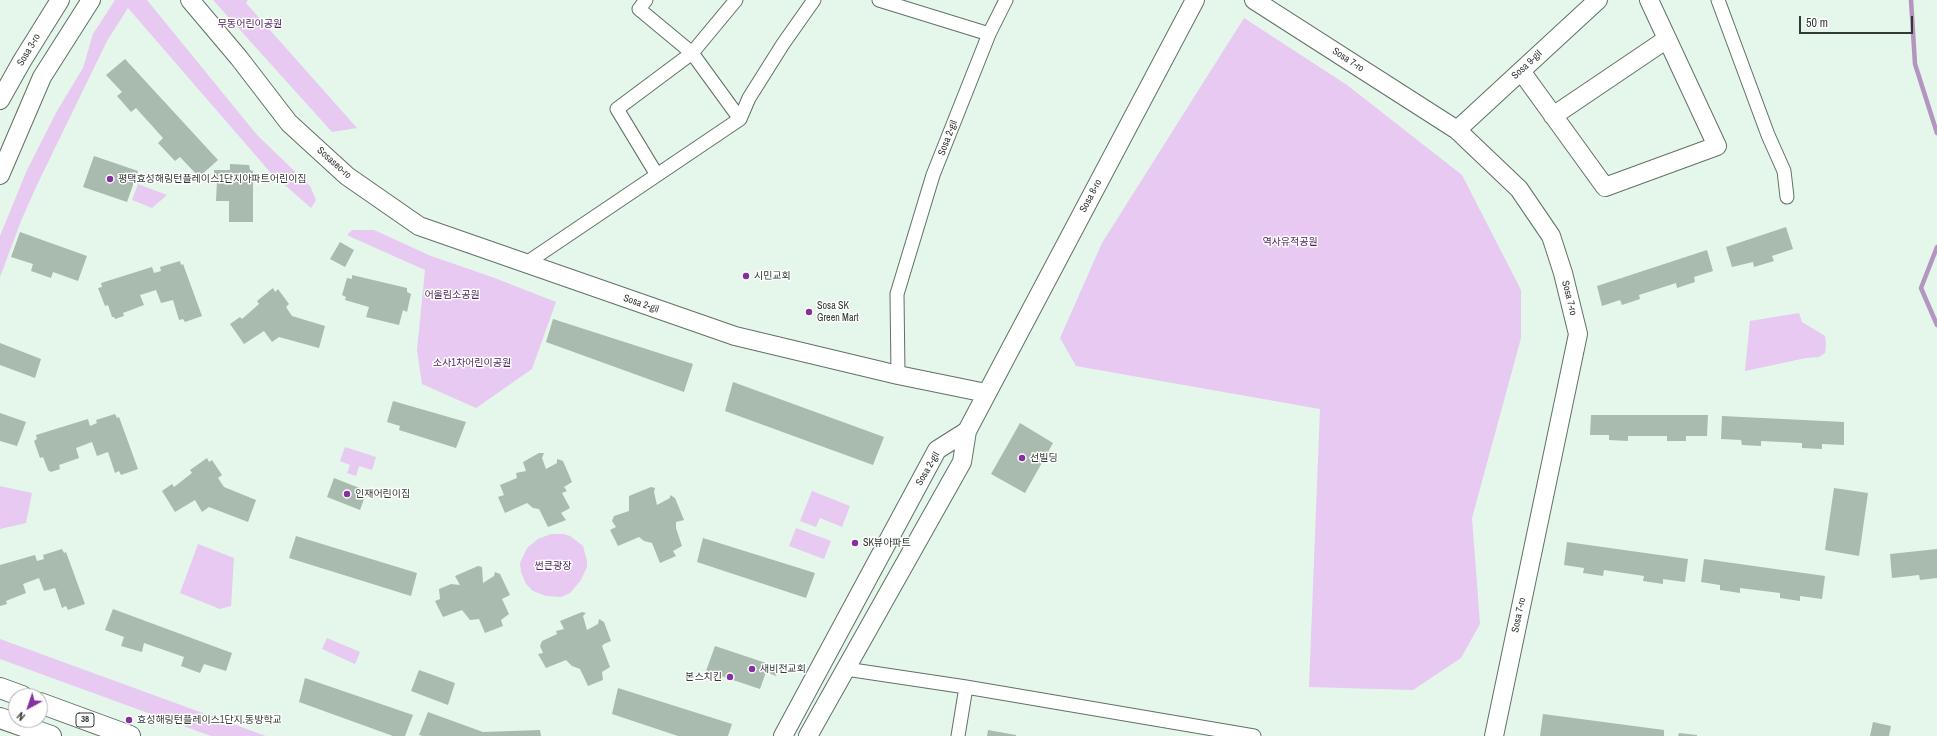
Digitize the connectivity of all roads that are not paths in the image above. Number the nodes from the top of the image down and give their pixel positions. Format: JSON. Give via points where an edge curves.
{"nodes":[{"id":1,"x":60,"y":0,"type":"edge"},
{"id":2,"x":91,"y":0,"type":"edge"},
{"id":3,"x":190,"y":0,"type":"edge"},
{"id":4,"x":646,"y":0,"type":"edge"},
{"id":5,"x":736,"y":0,"type":"edge"},
{"id":6,"x":814,"y":0,"type":"edge"},
{"id":7,"x":879,"y":0,"type":"edge"},
{"id":8,"x":1006,"y":0,"type":"edge"},
{"id":9,"x":1195,"y":0,"type":"edge"},
{"id":10,"x":1254,"y":0,"type":"edge"},
{"id":11,"x":1598,"y":0,"type":"edge"},
{"id":12,"x":1649,"y":0,"type":"edge"},
{"id":13,"x":1718,"y":0,"type":"edge"},
{"id":14,"x":989,"y":34,"type":"junction"},
{"id":15,"x":1667,"y":39,"type":"junction"},
{"id":16,"x":692,"y":53,"type":"junction"},
{"id":17,"x":1521,"y":71,"type":"junction"},
{"id":18,"x":0,"y":100,"type":"edge"},
{"id":19,"x":1553,"y":116,"type":"junction"},
{"id":20,"x":740,"y":119,"type":"junction"},
{"id":21,"x":1457,"y":130,"type":"junction"},
{"id":22,"x":0,"y":175,"type":"edge"},
{"id":23,"x":657,"y":175,"type":"junction"},
{"id":24,"x":1787,"y":197,"type":"dead end"},
{"id":25,"x":525,"y":264,"type":"junction"},
{"id":26,"x":898,"y":375,"type":"junction"},
{"id":27,"x":986,"y":393,"type":"junction"},
{"id":28,"x":967,"y":431,"type":"junction"},
{"id":29,"x":846,"y":669,"type":"junction"},
{"id":30,"x":966,"y":687,"type":"junction"},
{"id":31,"x":48,"y":706,"type":"edge"},
{"id":32,"x":0,"y":718,"type":"edge"},
{"id":33,"x":50,"y":736,"type":"edge"},
{"id":34,"x":130,"y":736,"type":"edge"},
{"id":35,"x":783,"y":736,"type":"edge"},
{"id":36,"x":808,"y":736,"type":"edge"},
{"id":37,"x":958,"y":736,"type":"edge"},
{"id":38,"x":1254,"y":736,"type":"edge"},
{"id":39,"x":1494,"y":736,"type":"edge"}],
"edges":[{"from":1,"to":18,"type":"street","name":"Sosa 3-ro"},
{"from":2,"to":22,"type":"street","via":[[42,77]]},
{"from":3,"to":25,"type":"street","name":"Sosaseo-ro","via":[[289,123],[347,176],[419,226]]},
{"from":4,"to":16,"type":"street","via":[[640,8]]},
{"from":5,"to":16,"type":"street"},
{"from":6,"to":20,"type":"street","via":[[749,98]]},
{"from":7,"to":14,"type":"street"},
{"from":8,"to":14,"type":"street","name":"Sosa 2-gil"},
{"from":9,"to":27,"type":"street","name":"Sosa 8-ro"},
{"from":10,"to":21,"type":"street","name":"Sosa 7-ro"},
{"from":11,"to":17,"type":"street","name":"Sosa 9-gil"},
{"from":12,"to":15,"type":"street"},
{"from":13,"to":24,"type":"street","via":[[1784,171]]},
{"from":14,"to":26,"type":"street","name":"Sosa 2-gil","via":[[933,175],[897,294]]},
{"from":15,"to":19,"type":"street"},
{"from":15,"to":19,"type":"street","via":[[1717,146],[1605,187]]},
{"from":16,"to":20,"type":"street"},
{"from":16,"to":23,"type":"street","via":[[617,109]]},
{"from":17,"to":19,"type":"street"},
{"from":17,"to":21,"type":"street","name":"Sosa 9-gil"},
{"from":20,"to":23,"type":"street"},
{"from":21,"to":39,"type":"street","name":"Sosa 7-ro","via":[[1519,189],[1551,236],[1578,334]]},
{"from":23,"to":25,"type":"street"},
{"from":25,"to":26,"type":"street","name":"Sosa 2-gil","via":[[735,336]]},
{"from":26,"to":27,"type":"street","name":"Sosa 2-gil"},
{"from":27,"to":28,"type":"street","name":"Sosa 8-ro"},
{"from":28,"to":29,"type":"street","via":[[962,462]]},
{"from":28,"to":35,"type":"street","name":"Sosa 2-gil","via":[[937,450]]},
{"from":29,"to":30,"type":"street"},
{"from":29,"to":36,"type":"street"},
{"from":30,"to":37,"type":"street"},
{"from":30,"to":38,"type":"street"},
{"from":31,"to":34,"type":"main road","number":"38"},
{"from":32,"to":33,"type":"main road"}]}
